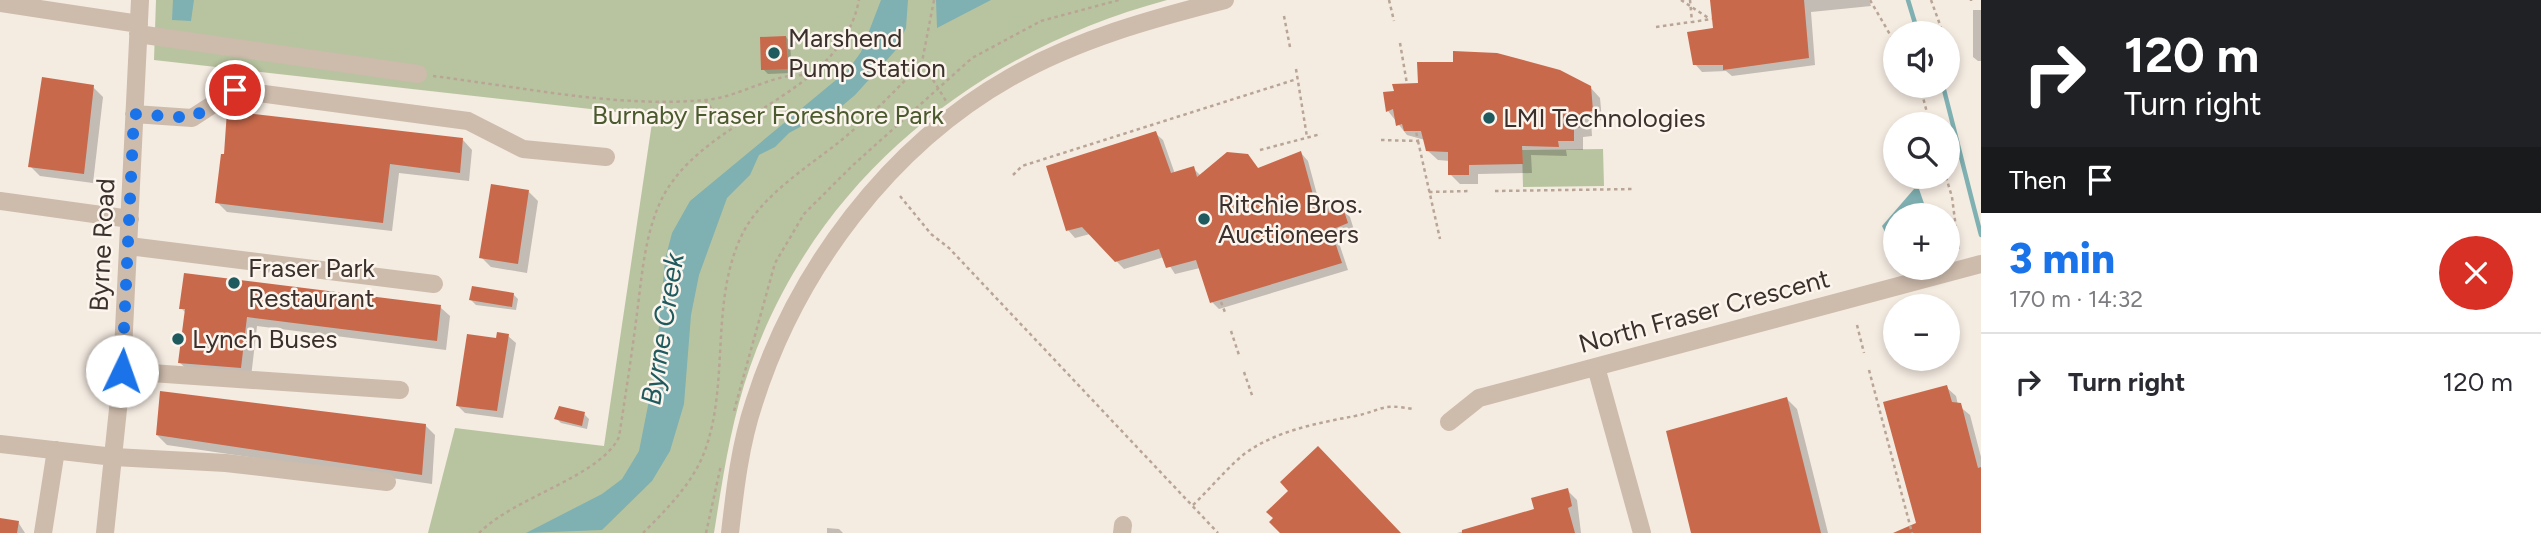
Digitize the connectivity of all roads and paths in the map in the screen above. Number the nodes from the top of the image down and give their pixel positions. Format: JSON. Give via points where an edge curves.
{"nodes":[{"id":1,"x":140,"y":0,"type":"edge"},
{"id":2,"x":859,"y":0,"type":"edge"},
{"id":3,"x":934,"y":0,"type":"edge"},
{"id":4,"x":1119,"y":0,"type":"edge"},
{"id":5,"x":1225,"y":0,"type":"edge"},
{"id":6,"x":1389,"y":0,"type":"edge"},
{"id":7,"x":1681,"y":0,"type":"edge"},
{"id":8,"x":1690,"y":0,"type":"edge"},
{"id":9,"x":1870,"y":0,"type":"edge"},
{"id":10,"x":1931,"y":0,"type":"edge"},
{"id":11,"x":0,"y":3,"type":"edge"},
{"id":12,"x":1691,"y":7,"type":"junction"},
{"id":13,"x":1284,"y":16,"type":"dead end"},
{"id":14,"x":1394,"y":21,"type":"dead end"},
{"id":15,"x":1939,"y":21,"type":"edge"},
{"id":16,"x":1692,"y":22,"type":"junction"},
{"id":17,"x":1883,"y":22,"type":"edge"},
{"id":18,"x":1656,"y":27,"type":"dead end"},
{"id":19,"x":138,"y":29,"type":"junction"},
{"id":20,"x":1400,"y":43,"type":"dead end"},
{"id":21,"x":1290,"y":47,"type":"dead end"},
{"id":22,"x":922,"y":62,"type":"junction"},
{"id":23,"x":1296,"y":69,"type":"dead end"},
{"id":24,"x":418,"y":74,"type":"joint"},
{"id":25,"x":809,"y":76,"type":"junction"},
{"id":26,"x":1297,"y":79,"type":"junction"},
{"id":27,"x":1407,"y":84,"type":"dead end"},
{"id":28,"x":705,"y":100,"type":"junction"},
{"id":29,"x":134,"y":114,"type":"junction"},
{"id":30,"x":727,"y":130,"type":"junction"},
{"id":31,"x":1416,"y":131,"type":"dead end"},
{"id":32,"x":1321,"y":134,"type":"dead end"},
{"id":33,"x":1307,"y":137,"type":"junction"},
{"id":34,"x":1381,"y":141,"type":"dead end"},
{"id":35,"x":1418,"y":141,"type":"junction"},
{"id":36,"x":1260,"y":150,"type":"dead end"},
{"id":37,"x":606,"y":158,"type":"dead end"},
{"id":38,"x":1013,"y":175,"type":"dead end"},
{"id":39,"x":1635,"y":189,"type":"dead end"},
{"id":40,"x":1470,"y":191,"type":"dead end"},
{"id":41,"x":1495,"y":191,"type":"dead end"},
{"id":42,"x":1429,"y":192,"type":"junction"},
{"id":43,"x":900,"y":195,"type":"dead end"},
{"id":44,"x":0,"y":201,"type":"edge"},
{"id":45,"x":130,"y":219,"type":"junction"},
{"id":46,"x":1440,"y":239,"type":"dead end"},
{"id":47,"x":129,"y":246,"type":"junction"},
{"id":48,"x":1981,"y":264,"type":"edge"},
{"id":49,"x":434,"y":284,"type":"dead end"},
{"id":50,"x":1221,"y":302,"type":"dead end"},
{"id":51,"x":1226,"y":315,"type":"dead end"},
{"id":52,"x":1857,"y":325,"type":"dead end"},
{"id":53,"x":1231,"y":331,"type":"dead end"},
{"id":54,"x":1864,"y":353,"type":"dead end"},
{"id":55,"x":1238,"y":355,"type":"dead end"},
{"id":56,"x":1596,"y":367,"type":"junction"},
{"id":57,"x":1869,"y":370,"type":"dead end"},
{"id":58,"x":122,"y":371,"type":"junction"},
{"id":59,"x":1244,"y":372,"type":"dead end"},
{"id":60,"x":400,"y":390,"type":"dead end"},
{"id":61,"x":1253,"y":398,"type":"dead end"},
{"id":62,"x":1413,"y":409,"type":"dead end"},
{"id":63,"x":1449,"y":422,"type":"dead end"},
{"id":64,"x":0,"y":444,"type":"edge"},
{"id":65,"x":55,"y":450,"type":"junction"},
{"id":66,"x":114,"y":457,"type":"junction"},
{"id":67,"x":387,"y":482,"type":"dead end"},
{"id":68,"x":1193,"y":505,"type":"junction"},
{"id":69,"x":43,"y":533,"type":"edge"},
{"id":70,"x":105,"y":533,"type":"edge"},
{"id":71,"x":478,"y":533,"type":"edge"},
{"id":72,"x":643,"y":533,"type":"edge"},
{"id":73,"x":730,"y":533,"type":"edge"},
{"id":74,"x":1218,"y":533,"type":"edge"},
{"id":75,"x":1642,"y":533,"type":"edge"},
{"id":76,"x":1912,"y":533,"type":"edge"}],
"edges":[{"from":1,"to":19,"type":"street","name":"Byrne Road"},
{"from":2,"to":25,"type":"path","via":[[855,22],[844,39]]},
{"from":3,"to":22,"type":"path"},
{"from":4,"to":22,"type":"path","via":[[1041,21],[1015,33],[972,58],[938,90]]},
{"from":5,"to":73,"type":"street","via":[[1104,34],[1011,77],[931,135],[890,174],[818,266],[766,369],[745,437]]},
{"from":6,"to":14,"type":"path"},
{"from":7,"to":12,"type":"path"},
{"from":8,"to":12,"type":"path"},
{"from":9,"to":17,"type":"path"},
{"from":10,"to":15,"type":"path"},
{"from":11,"to":19,"type":"street"},
{"from":12,"to":16,"type":"path"},
{"from":12,"to":16,"type":"path","via":[[1711,19]]},
{"from":13,"to":21,"type":"path"},
{"from":16,"to":18,"type":"path"},
{"from":19,"to":24,"type":"street"},
{"from":19,"to":29,"type":"street","name":"Byrne Road"},
{"from":20,"to":27,"type":"path"},
{"from":22,"to":72,"type":"path","via":[[888,99],[797,174],[745,229],[727,287],[713,419],[704,453],[687,484]]},
{"from":23,"to":26,"type":"path"},
{"from":24,"to":28,"type":"path","via":[[629,100]]},
{"from":25,"to":28,"type":"path","via":[[793,73],[737,95]]},
{"from":25,"to":30,"type":"path"},
{"from":26,"to":33,"type":"path"},
{"from":26,"to":38,"type":"path","via":[[1022,166]]},
{"from":28,"to":30,"type":"path"},
{"from":29,"to":37,"type":"street","via":[[192,118],[235,90],[468,121],[523,149]]},
{"from":29,"to":45,"type":"street","name":"Byrne Road"},
{"from":30,"to":71,"type":"path","via":[[679,174],[658,210],[644,263],[614,449],[505,512]]},
{"from":31,"to":35,"type":"path"},
{"from":32,"to":33,"type":"path"},
{"from":33,"to":36,"type":"path"},
{"from":34,"to":35,"type":"path"},
{"from":35,"to":42,"type":"path"},
{"from":39,"to":41,"type":"path"},
{"from":40,"to":42,"type":"path"},
{"from":42,"to":46,"type":"path"},
{"from":43,"to":68,"type":"path","via":[[931,234]]},
{"from":44,"to":45,"type":"street"},
{"from":45,"to":47,"type":"street","name":"Byrne Road"},
{"from":47,"to":49,"type":"street"},
{"from":47,"to":58,"type":"street","name":"Byrne Road"},
{"from":48,"to":56,"type":"street","name":"North Fraser Crescent"},
{"from":50,"to":51,"type":"path"},
{"from":52,"to":54,"type":"path"},
{"from":53,"to":55,"type":"path"},
{"from":56,"to":63,"type":"street","name":"North Fraser Crescent","via":[[1479,398]]},
{"from":56,"to":75,"type":"street"},
{"from":57,"to":76,"type":"path"},
{"from":58,"to":60,"type":"street"},
{"from":58,"to":66,"type":"street","name":"Byrne Road"},
{"from":59,"to":61,"type":"path"},
{"from":62,"to":68,"type":"path","via":[[1383,405],[1278,436],[1245,454]]},
{"from":64,"to":65,"type":"street"},
{"from":65,"to":66,"type":"street"},
{"from":65,"to":69,"type":"street"},
{"from":66,"to":67,"type":"street","via":[[226,463]]},
{"from":66,"to":70,"type":"street","name":"Byrne Road"},
{"from":68,"to":74,"type":"path"}]}
